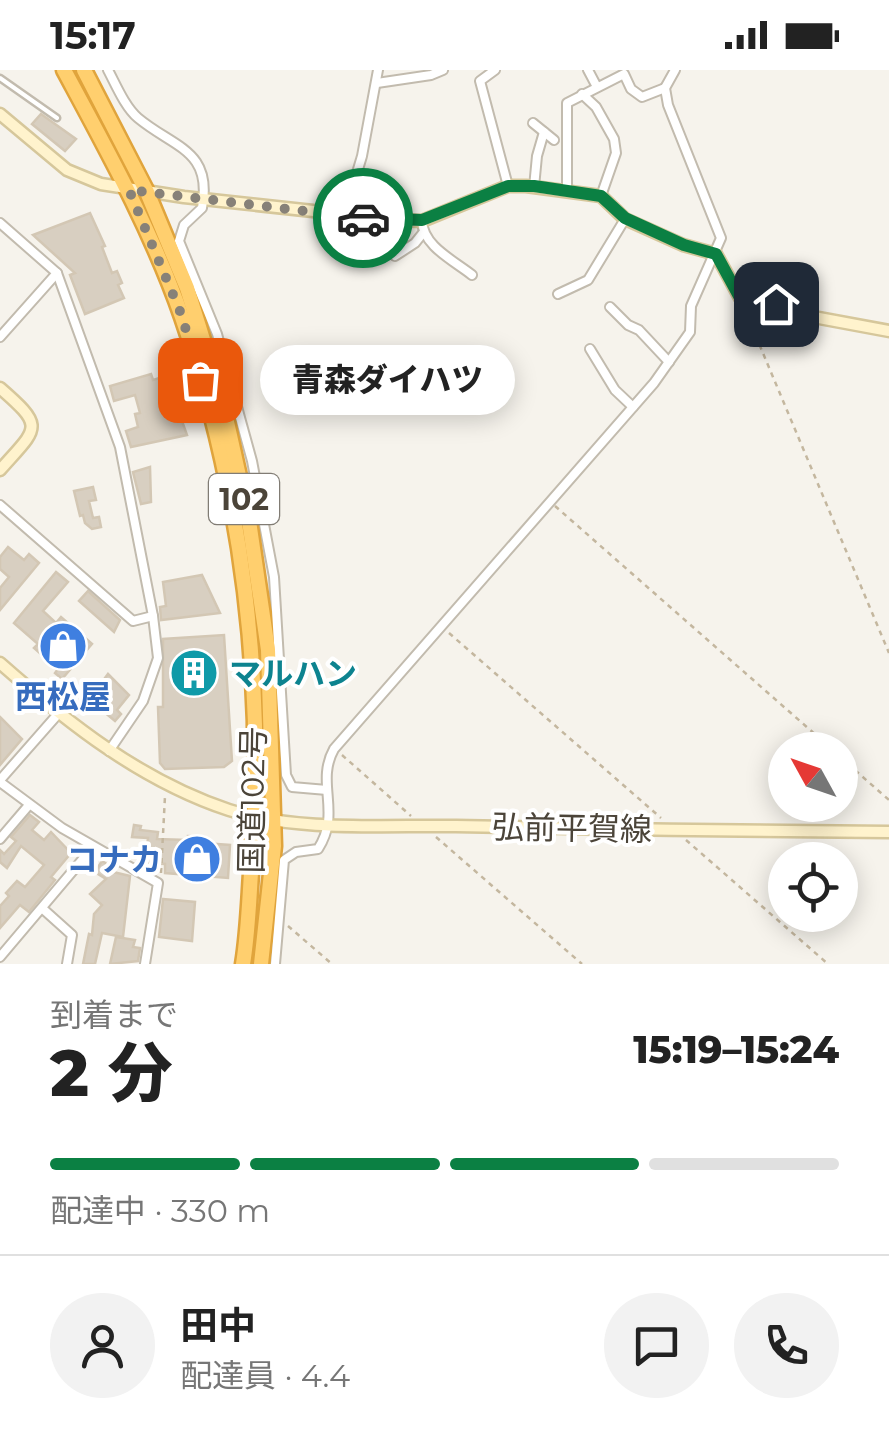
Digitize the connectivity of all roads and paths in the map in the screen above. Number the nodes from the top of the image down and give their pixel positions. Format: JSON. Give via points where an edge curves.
{"nodes":[{"id":1,"x":64,"y":70,"type":"edge"},
{"id":2,"x":84,"y":70,"type":"edge"},
{"id":3,"x":108,"y":70,"type":"edge"},
{"id":4,"x":378,"y":70,"type":"edge"},
{"id":5,"x":442,"y":70,"type":"edge"},
{"id":6,"x":474,"y":70,"type":"edge"},
{"id":7,"x":495,"y":70,"type":"edge"},
{"id":8,"x":588,"y":70,"type":"edge"},
{"id":9,"x":674,"y":70,"type":"edge"},
{"id":10,"x":0,"y":78,"type":"edge"},
{"id":11,"x":480,"y":81,"type":"junction"},
{"id":12,"x":377,"y":83,"type":"junction"},
{"id":13,"x":597,"y":87,"type":"junction"},
{"id":14,"x":665,"y":88,"type":"junction"},
{"id":15,"x":582,"y":94,"type":"junction"},
{"id":16,"x":0,"y":114,"type":"edge"},
{"id":17,"x":57,"y":118,"type":"dead end"},
{"id":18,"x":533,"y":122,"type":"dead end"},
{"id":19,"x":544,"y":132,"type":"junction"},
{"id":20,"x":554,"y":140,"type":"dead end"},
{"id":21,"x":508,"y":186,"type":"junction"},
{"id":22,"x":534,"y":186,"type":"junction"},
{"id":23,"x":129,"y":190,"type":"junction"},
{"id":24,"x":568,"y":191,"type":"junction"},
{"id":25,"x":148,"y":192,"type":"junction"},
{"id":26,"x":601,"y":196,"type":"junction"},
{"id":27,"x":204,"y":200,"type":"junction"},
{"id":28,"x":344,"y":216,"type":"junction"},
{"id":29,"x":625,"y":218,"type":"junction"},
{"id":30,"x":422,"y":220,"type":"junction"},
{"id":31,"x":0,"y":223,"type":"edge"},
{"id":32,"x":422,"y":233,"type":"junction"},
{"id":33,"x":716,"y":254,"type":"junction"},
{"id":34,"x":395,"y":256,"type":"dead end"},
{"id":35,"x":57,"y":273,"type":"junction"},
{"id":36,"x":472,"y":275,"type":"dead end"},
{"id":37,"x":558,"y":294,"type":"dead end"},
{"id":38,"x":740,"y":298,"type":"junction"},
{"id":39,"x":610,"y":307,"type":"dead end"},
{"id":40,"x":889,"y":331,"type":"edge"},
{"id":41,"x":0,"y":337,"type":"edge"},
{"id":42,"x":590,"y":349,"type":"dead end"},
{"id":43,"x":669,"y":362,"type":"junction"},
{"id":44,"x":0,"y":388,"type":"edge"},
{"id":45,"x":634,"y":407,"type":"junction"},
{"id":46,"x":0,"y":470,"type":"edge"},
{"id":47,"x":550,"y":502,"type":"junction"},
{"id":48,"x":0,"y":505,"type":"edge"},
{"id":49,"x":153,"y":616,"type":"junction"},
{"id":50,"x":441,"y":626,"type":"junction"},
{"id":51,"x":889,"y":652,"type":"edge"},
{"id":52,"x":0,"y":663,"type":"edge"},
{"id":53,"x":58,"y":714,"type":"junction"},
{"id":54,"x":812,"y":732,"type":"edge"},
{"id":55,"x":334,"y":748,"type":"junction"},
{"id":56,"x":110,"y":751,"type":"junction"},
{"id":57,"x":858,"y":772,"type":"edge"},
{"id":58,"x":0,"y":781,"type":"edge"},
{"id":59,"x":327,"y":790,"type":"junction"},
{"id":60,"x":166,"y":794,"type":"dead end"},
{"id":61,"x":889,"y":800,"type":"edge"},
{"id":62,"x":29,"y":806,"type":"junction"},
{"id":63,"x":263,"y":818,"type":"junction"},
{"id":64,"x":331,"y":823,"type":"junction"},
{"id":65,"x":422,"y":826,"type":"junction"},
{"id":66,"x":675,"y":830,"type":"junction"},
{"id":67,"x":889,"y":832,"type":"edge"},
{"id":68,"x":0,"y":839,"type":"edge"},
{"id":69,"x":93,"y":847,"type":"junction"},
{"id":70,"x":158,"y":883,"type":"junction"},
{"id":71,"x":42,"y":909,"type":"junction"},
{"id":72,"x":280,"y":918,"type":"junction"},
{"id":73,"x":0,"y":958,"type":"edge"},
{"id":74,"x":68,"y":964,"type":"edge"},
{"id":75,"x":145,"y":964,"type":"edge"},
{"id":76,"x":243,"y":964,"type":"edge"},
{"id":77,"x":262,"y":964,"type":"edge"},
{"id":78,"x":275,"y":964,"type":"edge"},
{"id":79,"x":332,"y":964,"type":"edge"},
{"id":80,"x":582,"y":964,"type":"edge"},
{"id":81,"x":828,"y":964,"type":"edge"}],
"edges":[{"from":1,"to":23,"type":"highway","name":"国道102号","number":"102"},
{"from":2,"to":25,"type":"highway","name":"国道102号","number":"102"},
{"from":3,"to":27,"type":"street","via":[[134,116],[196,160]]},
{"from":4,"to":12,"type":"street"},
{"from":5,"to":12,"type":"street"},
{"from":6,"to":11,"type":"street"},
{"from":7,"to":11,"type":"street"},
{"from":8,"to":13,"type":"street"},
{"from":9,"to":14,"type":"street"},
{"from":10,"to":17,"type":"lane"},
{"from":11,"to":21,"type":"street"},
{"from":12,"to":28,"type":"street"},
{"from":13,"to":14,"type":"street","via":[[624,74],[642,97]]},
{"from":13,"to":15,"type":"street"},
{"from":14,"to":33,"type":"street","via":[[721,238]]},
{"from":15,"to":24,"type":"street","via":[[567,104]]},
{"from":15,"to":26,"type":"street","via":[[614,140]]},
{"from":16,"to":23,"type":"street","via":[[66,170]]},
{"from":18,"to":19,"type":"street"},
{"from":19,"to":20,"type":"street"},
{"from":19,"to":22,"type":"street"},
{"from":21,"to":22,"type":"street"},
{"from":21,"to":30,"type":"street"},
{"from":22,"to":24,"type":"street"},
{"from":23,"to":25,"type":"street"},
{"from":23,"to":63,"type":"highway","name":"国道102号","number":"102","via":[[182,316],[210,412],[254,658]]},
{"from":24,"to":26,"type":"street"},
{"from":25,"to":27,"type":"street"},
{"from":25,"to":63,"type":"highway","name":"国道102号","number":"102","via":[[212,371],[249,521],[268,650]]},
{"from":26,"to":29,"type":"street"},
{"from":27,"to":28,"type":"street"},
{"from":27,"to":59,"type":"street","via":[[179,241],[217,334],[252,461],[274,578],[286,775],[292,787]]},
{"from":28,"to":30,"type":"street"},
{"from":29,"to":33,"type":"street"},
{"from":29,"to":37,"type":"street","via":[[588,280]]},
{"from":30,"to":32,"type":"street"},
{"from":31,"to":35,"type":"street"},
{"from":32,"to":34,"type":"street"},
{"from":32,"to":36,"type":"street"},
{"from":33,"to":38,"type":"street"},
{"from":33,"to":43,"type":"street","via":[[691,306],[690,332]]},
{"from":35,"to":41,"type":"street"},
{"from":35,"to":49,"type":"street","via":[[120,447]]},
{"from":38,"to":40,"type":"street"},
{"from":38,"to":51,"type":"path"},
{"from":39,"to":43,"type":"street"},
{"from":42,"to":45,"type":"street"},
{"from":43,"to":45,"type":"street"},
{"from":44,"to":46,"type":"street","via":[[30,414],[32,426]]},
{"from":45,"to":47,"type":"street"},
{"from":47,"to":50,"type":"street"},
{"from":47,"to":54,"type":"path"},
{"from":48,"to":49,"type":"street","via":[[133,621]]},
{"from":49,"to":56,"type":"street","via":[[154,677]]},
{"from":50,"to":55,"type":"street"},
{"from":50,"to":66,"type":"path"},
{"from":52,"to":53,"type":"street","name":"弘前平賀線"},
{"from":53,"to":56,"type":"street","name":"弘前平賀線"},
{"from":53,"to":58,"type":"street"},
{"from":55,"to":59,"type":"street"},
{"from":55,"to":65,"type":"path"},
{"from":56,"to":63,"type":"street","name":"弘前平賀線","via":[[214,804]]},
{"from":57,"to":61,"type":"path"},
{"from":58,"to":62,"type":"street"},
{"from":59,"to":64,"type":"street"},
{"from":60,"to":70,"type":"path"},
{"from":62,"to":68,"type":"street"},
{"from":62,"to":69,"type":"street"},
{"from":63,"to":64,"type":"street","name":"弘前平賀線"},
{"from":63,"to":76,"type":"highway","name":"国道102号","number":"102"},
{"from":63,"to":77,"type":"highway","name":"国道102号","number":"102","via":[[274,846]]},
{"from":64,"to":65,"type":"street","name":"弘前平賀線"},
{"from":64,"to":72,"type":"street","via":[[318,850],[284,860]]},
{"from":65,"to":66,"type":"street","name":"弘前平賀線"},
{"from":65,"to":80,"type":"path"},
{"from":66,"to":67,"type":"street","name":"弘前平賀線"},
{"from":66,"to":81,"type":"path"},
{"from":69,"to":70,"type":"street"},
{"from":69,"to":71,"type":"street"},
{"from":70,"to":75,"type":"street"},
{"from":71,"to":73,"type":"street"},
{"from":71,"to":74,"type":"street","via":[[72,934]]},
{"from":72,"to":78,"type":"street"},
{"from":72,"to":79,"type":"path"}]}
